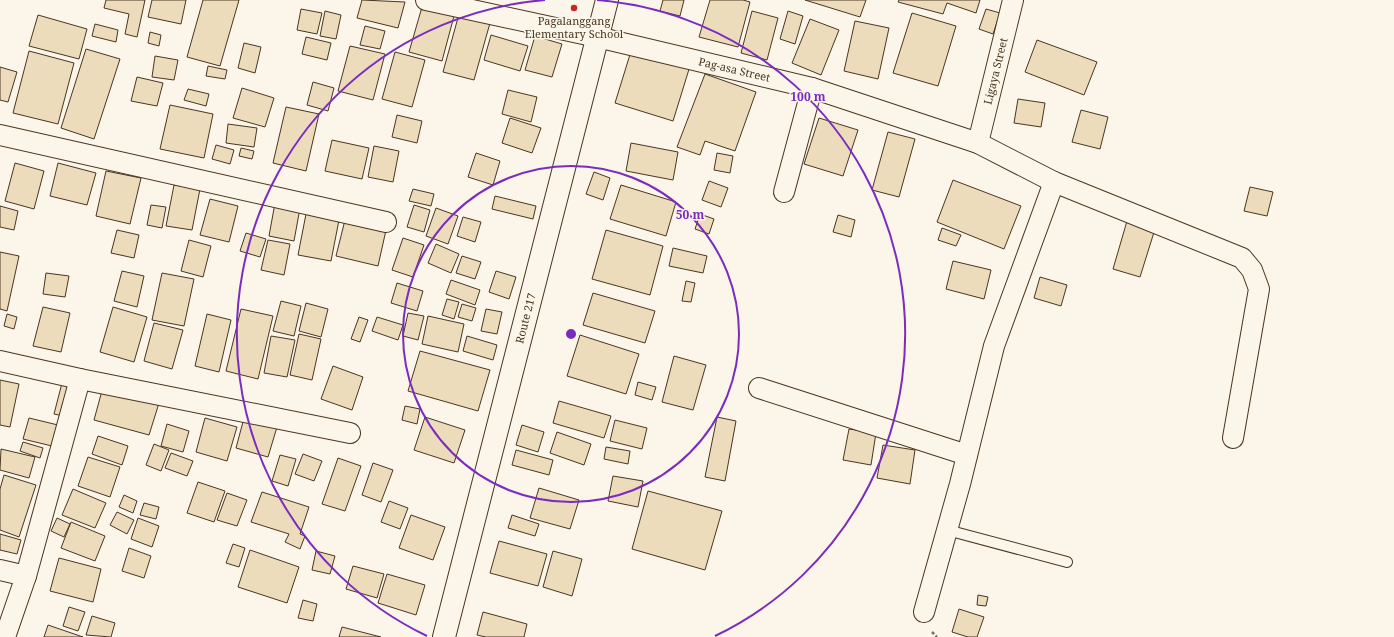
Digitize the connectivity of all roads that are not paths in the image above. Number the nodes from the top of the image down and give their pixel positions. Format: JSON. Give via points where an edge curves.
{"nodes":[{"id":1,"x":426,"y":0,"type":"edge"},
{"id":2,"x":607,"y":0,"type":"edge"},
{"id":3,"x":1013,"y":0,"type":"edge"},
{"id":4,"x":597,"y":37,"type":"junction"},
{"id":5,"x":812,"y":88,"type":"junction"},
{"id":6,"x":0,"y":135,"type":"edge"},
{"id":7,"x":978,"y":143,"type":"junction"},
{"id":8,"x":1054,"y":182,"type":"junction"},
{"id":9,"x":784,"y":192,"type":"dead end"},
{"id":10,"x":386,"y":222,"type":"dead end"},
{"id":11,"x":0,"y":361,"type":"edge"},
{"id":12,"x":80,"y":379,"type":"junction"},
{"id":13,"x":759,"y":388,"type":"dead end"},
{"id":14,"x":350,"y":433,"type":"dead end"},
{"id":15,"x":1233,"y":438,"type":"dead end"},
{"id":16,"x":967,"y":455,"type":"junction"},
{"id":17,"x":947,"y":530,"type":"junction"},
{"id":18,"x":1067,"y":562,"type":"dead end"},
{"id":19,"x":0,"y":570,"type":"edge"},
{"id":20,"x":26,"y":576,"type":"junction"},
{"id":21,"x":924,"y":612,"type":"dead end"},
{"id":22,"x":5,"y":637,"type":"edge"},
{"id":23,"x":444,"y":637,"type":"edge"}],
"edges":[{"from":1,"to":4,"type":"street","name":"Pag-asa Street"},
{"from":2,"to":4,"type":"main road","name":"Route 217"},
{"from":3,"to":7,"type":"street","name":"Ligaya Street"},
{"from":4,"to":5,"type":"street","name":"Pag-asa Street"},
{"from":4,"to":23,"type":"main road","name":"Route 217"},
{"from":5,"to":7,"type":"street","name":"Pag-asa Street"},
{"from":5,"to":9,"type":"street"},
{"from":6,"to":10,"type":"street"},
{"from":7,"to":8,"type":"street","name":"Pag-asa Street"},
{"from":8,"to":15,"type":"street","name":"Pag-asa Street","via":[[1242,258],[1252,270],[1259,289]]},
{"from":8,"to":16,"type":"street","via":[[994,346]]},
{"from":11,"to":12,"type":"street"},
{"from":12,"to":14,"type":"street"},
{"from":12,"to":20,"type":"street"},
{"from":13,"to":16,"type":"street"},
{"from":16,"to":17,"type":"street"},
{"from":17,"to":18,"type":"lane"},
{"from":17,"to":21,"type":"street"},
{"from":19,"to":20,"type":"street"},
{"from":20,"to":22,"type":"street"}]}
